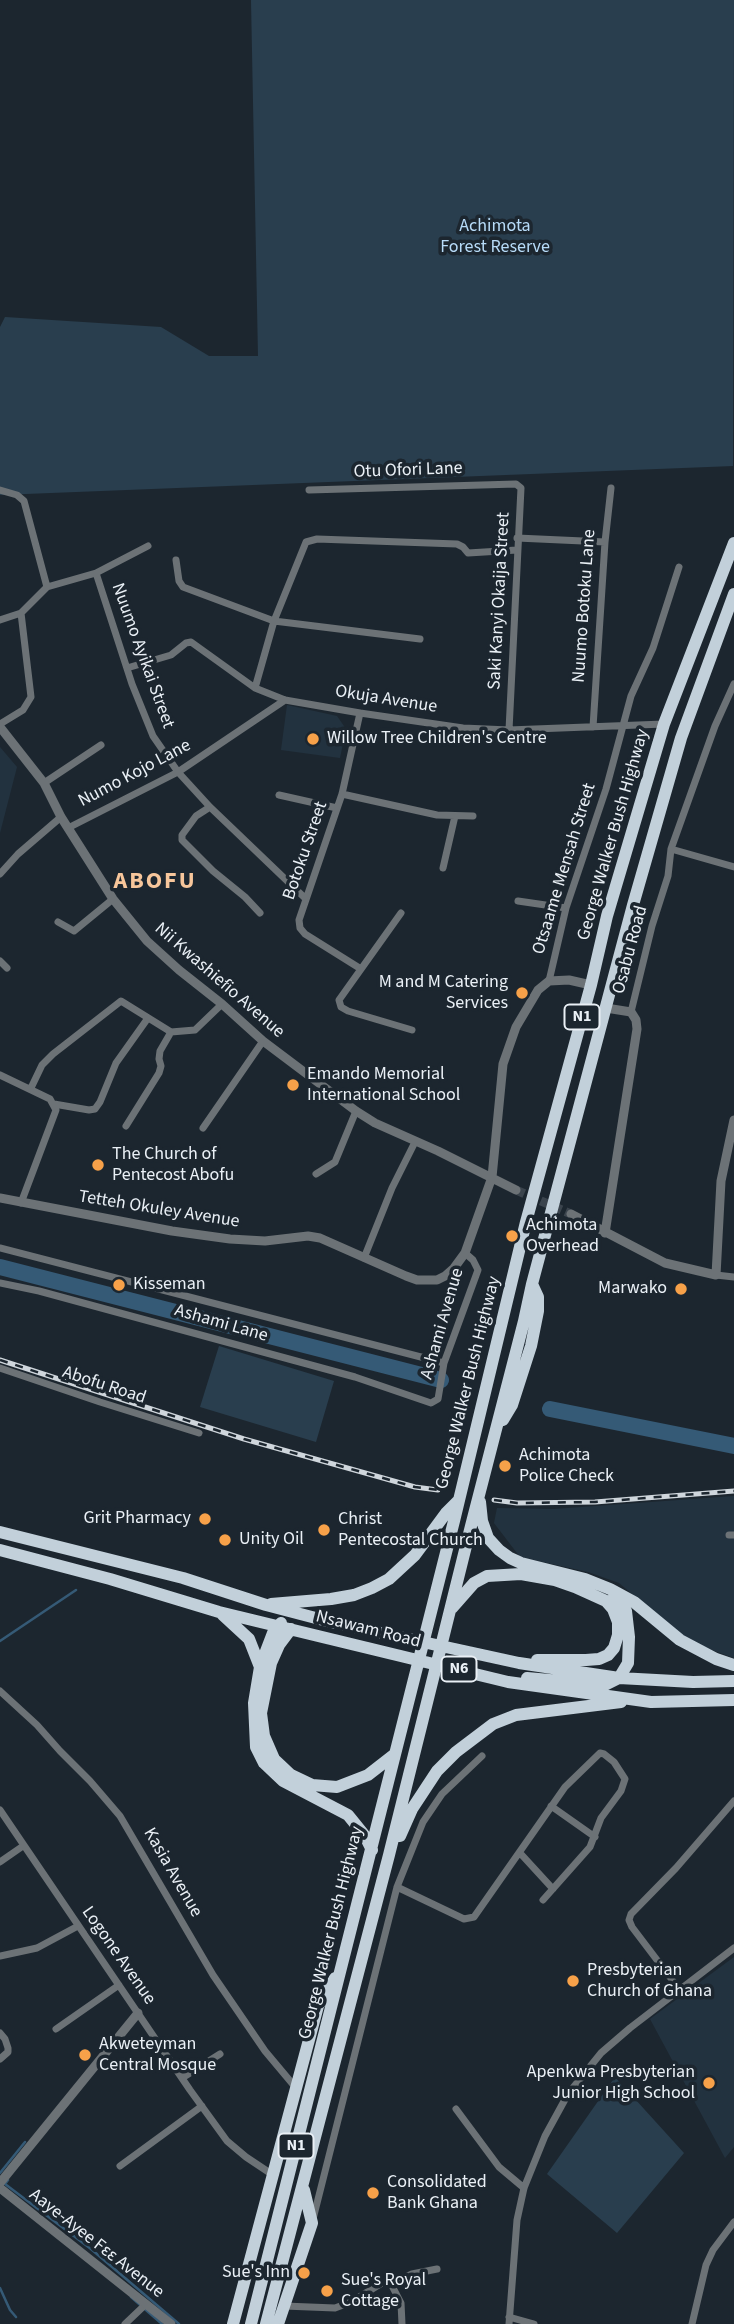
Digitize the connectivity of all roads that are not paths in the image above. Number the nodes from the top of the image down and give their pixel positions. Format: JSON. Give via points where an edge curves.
{"nodes":[{"id":1,"x":508,"y":484,"type":"joint"},
{"id":2,"x":611,"y":488,"type":"dead end"},
{"id":3,"x":0,"y":490,"type":"edge"},
{"id":4,"x":309,"y":491,"type":"dead end"},
{"id":5,"x":517,"y":538,"type":"junction"},
{"id":6,"x":605,"y":542,"type":"junction"},
{"id":7,"x":734,"y":542,"type":"edge"},
{"id":8,"x":148,"y":546,"type":"dead end"},
{"id":9,"x":517,"y":550,"type":"junction"},
{"id":10,"x":176,"y":560,"type":"dead end"},
{"id":11,"x":679,"y":567,"type":"dead end"},
{"id":12,"x":96,"y":573,"type":"junction"},
{"id":13,"x":47,"y":587,"type":"junction"},
{"id":14,"x":734,"y":594,"type":"edge"},
{"id":15,"x":21,"y":613,"type":"junction"},
{"id":16,"x":0,"y":620,"type":"edge"},
{"id":17,"x":274,"y":621,"type":"junction"},
{"id":18,"x":420,"y":639,"type":"dead end"},
{"id":19,"x":127,"y":668,"type":"junction"},
{"id":20,"x":734,"y":684,"type":"edge"},
{"id":21,"x":255,"y":688,"type":"junction"},
{"id":22,"x":285,"y":700,"type":"junction"},
{"id":23,"x":360,"y":713,"type":"junction"},
{"id":24,"x":664,"y":724,"type":"junction"},
{"id":25,"x":0,"y":725,"type":"edge"},
{"id":26,"x":623,"y":726,"type":"junction"},
{"id":27,"x":593,"y":727,"type":"junction"},
{"id":28,"x":509,"y":730,"type":"junction"},
{"id":29,"x":101,"y":745,"type":"dead end"},
{"id":30,"x":178,"y":772,"type":"junction"},
{"id":31,"x":44,"y":783,"type":"junction"},
{"id":32,"x":342,"y":794,"type":"junction"},
{"id":33,"x":279,"y":795,"type":"dead end"},
{"id":34,"x":209,"y":807,"type":"junction"},
{"id":35,"x":337,"y":808,"type":"junction"},
{"id":36,"x":455,"y":816,"type":"junction"},
{"id":37,"x":473,"y":816,"type":"dead end"},
{"id":38,"x":61,"y":817,"type":"junction"},
{"id":39,"x":68,"y":828,"type":"junction"},
{"id":40,"x":671,"y":849,"type":"junction"},
{"id":41,"x":734,"y":867,"type":"edge"},
{"id":42,"x":443,"y":868,"type":"dead end"},
{"id":43,"x":0,"y":874,"type":"edge"},
{"id":44,"x":113,"y":899,"type":"junction"},
{"id":45,"x":306,"y":899,"type":"junction"},
{"id":46,"x":518,"y":901,"type":"dead end"},
{"id":47,"x":566,"y":908,"type":"junction"},
{"id":48,"x":260,"y":913,"type":"dead end"},
{"id":49,"x":401,"y":913,"type":"dead end"},
{"id":50,"x":58,"y":922,"type":"dead end"},
{"id":51,"x":0,"y":961,"type":"edge"},
{"id":52,"x":7,"y":968,"type":"dead end"},
{"id":53,"x":361,"y":969,"type":"junction"},
{"id":54,"x":549,"y":981,"type":"junction"},
{"id":55,"x":591,"y":985,"type":"junction"},
{"id":56,"x":222,"y":1003,"type":"junction"},
{"id":57,"x":606,"y":1008,"type":"junction"},
{"id":58,"x":631,"y":1012,"type":"junction"},
{"id":59,"x":148,"y":1018,"type":"junction"},
{"id":60,"x":412,"y":1030,"type":"dead end"},
{"id":61,"x":171,"y":1032,"type":"junction"},
{"id":62,"x":263,"y":1041,"type":"junction"},
{"id":63,"x":0,"y":1075,"type":"edge"},
{"id":64,"x":31,"y":1088,"type":"junction"},
{"id":65,"x":54,"y":1104,"type":"junction"},
{"id":66,"x":356,"y":1111,"type":"junction"},
{"id":67,"x":734,"y":1120,"type":"edge"},
{"id":68,"x":126,"y":1126,"type":"dead end"},
{"id":69,"x":203,"y":1128,"type":"dead end"},
{"id":70,"x":415,"y":1142,"type":"junction"},
{"id":71,"x":316,"y":1174,"type":"dead end"},
{"id":72,"x":492,"y":1177,"type":"junction"},
{"id":73,"x":516,"y":1191,"type":"tunnel mouth"},
{"id":74,"x":0,"y":1198,"type":"edge"},
{"id":75,"x":22,"y":1203,"type":"junction"},
{"id":76,"x":571,"y":1214,"type":"tunnel mouth"},
{"id":77,"x":606,"y":1233,"type":"junction"},
{"id":78,"x":0,"y":1248,"type":"edge"},
{"id":79,"x":465,"y":1253,"type":"junction"},
{"id":80,"x":365,"y":1258,"type":"junction"},
{"id":81,"x":716,"y":1275,"type":"junction"},
{"id":82,"x":734,"y":1277,"type":"edge"},
{"id":83,"x":0,"y":1283,"type":"edge"},
{"id":84,"x":444,"y":1363,"type":"junction"},
{"id":85,"x":0,"y":1368,"type":"edge"},
{"id":86,"x":431,"y":1404,"type":"joint"},
{"id":87,"x":199,"y":1433,"type":"dead end"},
{"id":88,"x":480,"y":1495,"type":"junction"},
{"id":89,"x":459,"y":1501,"type":"junction"},
{"id":90,"x":0,"y":1532,"type":"edge"},
{"id":91,"x":0,"y":1550,"type":"edge"},
{"id":92,"x":612,"y":1590,"type":"junction"},
{"id":93,"x":266,"y":1605,"type":"junction"},
{"id":94,"x":219,"y":1612,"type":"junction"},
{"id":95,"x":301,"y":1614,"type":"junction"},
{"id":96,"x":448,"y":1616,"type":"junction"},
{"id":97,"x":276,"y":1626,"type":"junction"},
{"id":98,"x":291,"y":1629,"type":"junction"},
{"id":99,"x":519,"y":1663,"type":"junction"},
{"id":100,"x":734,"y":1665,"type":"edge"},
{"id":101,"x":260,"y":1667,"type":"junction"},
{"id":102,"x":619,"y":1678,"type":"junction"},
{"id":103,"x":734,"y":1681,"type":"edge"},
{"id":104,"x":508,"y":1682,"type":"junction"},
{"id":105,"x":0,"y":1691,"type":"edge"},
{"id":106,"x":630,"y":1700,"type":"junction"},
{"id":107,"x":734,"y":1700,"type":"edge"},
{"id":108,"x":395,"y":1754,"type":"junction"},
{"id":109,"x":482,"y":1756,"type":"dead end"},
{"id":110,"x":734,"y":1801,"type":"edge"},
{"id":111,"x":551,"y":1806,"type":"junction"},
{"id":112,"x":0,"y":1810,"type":"edge"},
{"id":113,"x":595,"y":1837,"type":"junction"},
{"id":114,"x":23,"y":1846,"type":"junction"},
{"id":115,"x":372,"y":1850,"type":"junction"},
{"id":116,"x":520,"y":1853,"type":"junction"},
{"id":117,"x":389,"y":1855,"type":"junction"},
{"id":118,"x":0,"y":1861,"type":"edge"},
{"id":119,"x":397,"y":1887,"type":"junction"},
{"id":120,"x":553,"y":1888,"type":"junction"},
{"id":121,"x":543,"y":1900,"type":"dead end"},
{"id":122,"x":78,"y":1926,"type":"junction"},
{"id":123,"x":734,"y":1948,"type":"edge"},
{"id":124,"x":0,"y":1956,"type":"edge"},
{"id":125,"x":341,"y":1969,"type":"junction"},
{"id":126,"x":120,"y":1986,"type":"junction"},
{"id":127,"x":679,"y":1989,"type":"junction"},
{"id":128,"x":138,"y":2013,"type":"junction"},
{"id":129,"x":56,"y":2029,"type":"dead end"},
{"id":130,"x":0,"y":2033,"type":"edge"},
{"id":131,"x":220,"y":2054,"type":"dead end"},
{"id":132,"x":0,"y":2059,"type":"edge"},
{"id":133,"x":182,"y":2078,"type":"junction"},
{"id":134,"x":296,"y":2088,"type":"junction"},
{"id":135,"x":202,"y":2106,"type":"junction"},
{"id":136,"x":456,"y":2109,"type":"dead end"},
{"id":137,"x":120,"y":2166,"type":"dead end"},
{"id":138,"x":273,"y":2175,"type":"junction"},
{"id":139,"x":0,"y":2185,"type":"edge"},
{"id":140,"x":303,"y":2187,"type":"junction"},
{"id":141,"x":524,"y":2188,"type":"junction"},
{"id":142,"x":734,"y":2222,"type":"edge"},
{"id":143,"x":312,"y":2223,"type":"junction"},
{"id":144,"x":437,"y":2269,"type":"dead end"},
{"id":145,"x":390,"y":2282,"type":"junction"},
{"id":146,"x":146,"y":2304,"type":"junction"},
{"id":147,"x":284,"y":2306,"type":"junction"},
{"id":148,"x":509,"y":2321,"type":"edge"},
{"id":149,"x":125,"y":2324,"type":"edge"},
{"id":150,"x":171,"y":2324,"type":"edge"},
{"id":151,"x":233,"y":2324,"type":"edge"},
{"id":152,"x":251,"y":2324,"type":"edge"},
{"id":153,"x":266,"y":2324,"type":"edge"},
{"id":154,"x":278,"y":2324,"type":"edge"},
{"id":155,"x":402,"y":2324,"type":"edge"},
{"id":156,"x":534,"y":2324,"type":"edge"},
{"id":157,"x":692,"y":2324,"type":"edge"}],
"edges":[{"from":1,"to":4,"type":"street","name":"Otu Ofori Lane"},
{"from":1,"to":5,"type":"street","name":"Saki Kanyi Okaija Street","via":[[521,488]]},
{"from":2,"to":6,"type":"street","name":"Nuumo Botoku Lane"},
{"from":3,"to":13,"type":"street","via":[[24,502]]},
{"from":5,"to":6,"type":"street"},
{"from":5,"to":9,"type":"street","name":"Saki Kanyi Okaija Street"},
{"from":6,"to":27,"type":"street","name":"Nuumo Botoku Lane"},
{"from":7,"to":24,"type":"highway","name":"George Walker Bush Highway","number":"N1"},
{"from":8,"to":12,"type":"street"},
{"from":9,"to":17,"type":"street","via":[[468,553],[457,544],[311,540],[303,547]]},
{"from":9,"to":28,"type":"street","name":"Saki Kanyi Okaija Street"},
{"from":10,"to":17,"type":"street","via":[[183,587]]},
{"from":11,"to":26,"type":"street","name":"Otsaame Mensah Street"},
{"from":12,"to":13,"type":"street"},
{"from":12,"to":19,"type":"street","name":"Nuumo Ayikai Street"},
{"from":13,"to":15,"type":"street"},
{"from":14,"to":57,"type":"highway","name":"George Walker Bush Highway","number":"N1","via":[[681,738]]},
{"from":15,"to":16,"type":"street"},
{"from":15,"to":25,"type":"street","via":[[31,697],[23,710]]},
{"from":17,"to":18,"type":"street"},
{"from":17,"to":21,"type":"street"},
{"from":19,"to":21,"type":"street","name":"Okuja Avenue","via":[[171,655],[191,642]]},
{"from":19,"to":30,"type":"street","name":"Nuumo Ayikai Street","via":[[153,736]]},
{"from":20,"to":40,"type":"street","name":"Osabu Road"},
{"from":21,"to":22,"type":"street","name":"Okuja Avenue"},
{"from":22,"to":23,"type":"street","name":"Okuja Avenue"},
{"from":22,"to":30,"type":"street","name":"Numo Kojo Lane"},
{"from":23,"to":28,"type":"street","name":"Okuja Avenue"},
{"from":23,"to":32,"type":"street","name":"Botoku Street"},
{"from":24,"to":26,"type":"street","name":"Okuja Avenue"},
{"from":24,"to":55,"type":"highway","name":"George Walker Bush Highway","number":"N1"},
{"from":25,"to":31,"type":"street","name":"Nii Kwashiefio Avenue"},
{"from":26,"to":27,"type":"street","name":"Okuja Avenue"},
{"from":26,"to":47,"type":"street","name":"Otsaame Mensah Street"},
{"from":27,"to":28,"type":"street","name":"Okuja Avenue"},
{"from":29,"to":31,"type":"street"},
{"from":30,"to":34,"type":"street","name":"Nuumo Ayikai Street"},
{"from":30,"to":39,"type":"street","name":"Numo Kojo Lane"},
{"from":31,"to":38,"type":"street","name":"Nii Kwashiefio Avenue"},
{"from":32,"to":35,"type":"street","name":"Botoku Street"},
{"from":32,"to":36,"type":"street"},
{"from":33,"to":35,"type":"street"},
{"from":34,"to":45,"type":"street","name":"Nuumo Ayikai Street"},
{"from":34,"to":48,"type":"street","via":[[196,816],[182,840]]},
{"from":35,"to":45,"type":"street","name":"Botoku Street"},
{"from":36,"to":37,"type":"street"},
{"from":36,"to":42,"type":"street"},
{"from":38,"to":39,"type":"street","name":"Nii Kwashiefio Avenue"},
{"from":38,"to":43,"type":"street"},
{"from":39,"to":44,"type":"street","name":"Nii Kwashiefio Avenue"},
{"from":40,"to":41,"type":"street"},
{"from":40,"to":58,"type":"street","name":"Osabu Road","via":[[668,876]]},
{"from":44,"to":50,"type":"street","via":[[74,931]]},
{"from":44,"to":56,"type":"street","name":"Nii Kwashiefio Avenue","via":[[178,970]]},
{"from":45,"to":53,"type":"street","name":"Botoku Street","via":[[300,928]]},
{"from":46,"to":47,"type":"street"},
{"from":47,"to":54,"type":"street","name":"Otsaame Mensah Street"},
{"from":49,"to":53,"type":"street"},
{"from":51,"to":52,"type":"street"},
{"from":53,"to":60,"type":"street","via":[[339,1000],[341,1007]]},
{"from":54,"to":55,"type":"street"},
{"from":54,"to":72,"type":"street","name":"Otsaame Mensah Street","via":[[538,990],[508,1045]]},
{"from":55,"to":89,"type":"highway","name":"George Walker Bush Highway","number":"N1","via":[[526,1222]]},
{"from":56,"to":61,"type":"street","via":[[195,1030]]},
{"from":56,"to":62,"type":"street","name":"Nii Kwashiefio Avenue"},
{"from":57,"to":58,"type":"street"},
{"from":57,"to":88,"type":"highway","name":"George Walker Bush Highway","number":"N1","via":[[532,1284],[538,1311],[531,1346],[512,1405],[498,1425]]},
{"from":58,"to":77,"type":"street","name":"Osabu Road","via":[[637,1029]]},
{"from":59,"to":61,"type":"street"},
{"from":59,"to":64,"type":"street","via":[[121,1002],[53,1054]]},
{"from":59,"to":65,"type":"street","via":[[116,1063],[95,1109]]},
{"from":61,"to":68,"type":"street","via":[[160,1051],[159,1073]]},
{"from":62,"to":66,"type":"street","name":"Nii Kwashiefio Avenue"},
{"from":62,"to":69,"type":"street"},
{"from":63,"to":64,"type":"street"},
{"from":64,"to":65,"type":"street"},
{"from":65,"to":75,"type":"street","via":[[56,1110]]},
{"from":66,"to":70,"type":"street","name":"Nii Kwashiefio Avenue"},
{"from":66,"to":71,"type":"street","via":[[335,1162]]},
{"from":67,"to":81,"type":"street","via":[[721,1181]]},
{"from":70,"to":72,"type":"street","name":"Nii Kwashiefio Avenue"},
{"from":70,"to":80,"type":"street"},
{"from":72,"to":73,"type":"street","name":"Nii Kwashiefio Avenue"},
{"from":72,"to":79,"type":"street","name":"Tetteh Okuley Avenue"},
{"from":74,"to":75,"type":"street","name":"Tetteh Okuley Avenue"},
{"from":75,"to":80,"type":"street","name":"Tetteh Okuley Avenue","via":[[230,1239],[308,1236]]},
{"from":76,"to":77,"type":"street"},
{"from":77,"to":81,"type":"street","via":[[666,1263]]},
{"from":78,"to":84,"type":"street"},
{"from":79,"to":80,"type":"street","name":"Tetteh Okuley Avenue","via":[[445,1276],[428,1280],[405,1276]]},
{"from":79,"to":84,"type":"street","name":"Ashami Avenue","via":[[478,1270]]},
{"from":81,"to":82,"type":"street"},
{"from":83,"to":86,"type":"street","name":"Ashami Lane","via":[[355,1377]]},
{"from":84,"to":86,"type":"street","name":"Ashami Avenue","via":[[438,1399]]},
{"from":85,"to":87,"type":"street","name":"Abofu Road"},
{"from":88,"to":92,"type":"highway","via":[[482,1521],[499,1550],[521,1563],[585,1578]]},
{"from":88,"to":96,"type":"highway","name":"George Walker Bush Highway","number":"N1"},
{"from":89,"to":93,"type":"highway","via":[[415,1555],[372,1588],[331,1599]]},
{"from":89,"to":108,"type":"highway","name":"George Walker Bush Highway","number":"N1"},
{"from":90,"to":93,"type":"highway","name":"Nsawam Road","number":"N6","via":[[183,1578]]},
{"from":91,"to":94,"type":"highway","name":"Nsawam Road","number":"N6"},
{"from":92,"to":100,"type":"highway","via":[[689,1645]]},
{"from":92,"to":102,"type":"highway","via":[[626,1611],[629,1637],[628,1663]]},
{"from":93,"to":95,"type":"highway","name":"Nsawam Road","number":"N6"},
{"from":94,"to":97,"type":"highway","name":"Nsawam Road","number":"N6"},
{"from":94,"to":101,"type":"highway","via":[[249,1639]]},
{"from":95,"to":97,"type":"highway"},
{"from":95,"to":99,"type":"highway","name":"Nsawam Road","number":"N6"},
{"from":96,"to":99,"type":"highway","via":[[474,1583],[500,1574],[555,1580],[594,1594],[613,1609],[618,1635],[608,1655]]},
{"from":96,"to":117,"type":"highway","name":"George Walker Bush Highway","number":"N1"},
{"from":97,"to":98,"type":"highway","name":"Nsawam Road","number":"N6"},
{"from":97,"to":101,"type":"highway"},
{"from":98,"to":104,"type":"highway","name":"Nsawam Road","number":"N6"},
{"from":98,"to":108,"type":"highway","via":[[271,1663],[261,1713],[274,1759],[291,1775],[312,1785],[337,1787],[368,1775]]},
{"from":99,"to":102,"type":"highway","name":"Nsawam Road","number":"N6"},
{"from":101,"to":115,"type":"highway","via":[[254,1716],[256,1747],[264,1763],[283,1781],[348,1815]]},
{"from":102,"to":103,"type":"highway","name":"Nsawam Road","number":"N6"},
{"from":102,"to":104,"type":"highway","via":[[605,1685],[535,1678]]},
{"from":104,"to":106,"type":"highway","name":"Nsawam Road","number":"N6"},
{"from":105,"to":134,"type":"street","name":"Kasia Avenue","via":[[120,1816],[213,1975]]},
{"from":106,"to":107,"type":"highway","name":"Nsawam Road","number":"N6"},
{"from":106,"to":117,"type":"highway","via":[[526,1713],[493,1724],[437,1771]]},
{"from":108,"to":115,"type":"highway","name":"George Walker Bush Highway","number":"N1"},
{"from":109,"to":119,"type":"street","via":[[442,1794],[423,1822]]},
{"from":110,"to":127,"type":"street","via":[[629,1920]]},
{"from":111,"to":113,"type":"street"},
{"from":111,"to":113,"type":"street","via":[[574,1778],[601,1753],[606,1755],[625,1779]]},
{"from":111,"to":116,"type":"street"},
{"from":112,"to":114,"type":"street","name":"Logone Avenue"},
{"from":113,"to":120,"type":"street"},
{"from":114,"to":118,"type":"street"},
{"from":114,"to":122,"type":"street","name":"Logone Avenue"},
{"from":115,"to":125,"type":"highway","name":"George Walker Bush Highway","number":"N1"},
{"from":116,"to":119,"type":"street","via":[[471,1919]]},
{"from":116,"to":120,"type":"street"},
{"from":117,"to":140,"type":"highway","name":"George Walker Bush Highway","number":"N1"},
{"from":119,"to":143,"type":"street"},
{"from":120,"to":121,"type":"street"},
{"from":122,"to":124,"type":"street","via":[[37,1948]]},
{"from":122,"to":126,"type":"street","name":"Logone Avenue"},
{"from":123,"to":127,"type":"street"},
{"from":125,"to":134,"type":"highway","via":[[318,2006]]},
{"from":125,"to":152,"type":"highway","name":"George Walker Bush Highway","number":"N1"},
{"from":126,"to":128,"type":"street","name":"Logone Avenue"},
{"from":126,"to":129,"type":"street"},
{"from":127,"to":141,"type":"street","via":[[601,2053],[573,2087],[545,2136]]},
{"from":128,"to":133,"type":"street","name":"Logone Avenue"},
{"from":128,"to":139,"type":"street"},
{"from":130,"to":132,"type":"street","via":[[8,2052]]},
{"from":131,"to":133,"type":"street"},
{"from":133,"to":135,"type":"street","name":"Logone Avenue"},
{"from":134,"to":138,"type":"highway"},
{"from":135,"to":137,"type":"street"},
{"from":135,"to":138,"type":"street","name":"Logone Avenue","via":[[228,2141]]},
{"from":136,"to":141,"type":"street","via":[[499,2167]]},
{"from":138,"to":151,"type":"highway"},
{"from":139,"to":146,"type":"street","name":"Aaye-Ayee Fɛɛ Avenue"},
{"from":140,"to":143,"type":"highway"},
{"from":140,"to":153,"type":"highway","name":"George Walker Bush Highway","number":"N1"},
{"from":141,"to":148,"type":"street"},
{"from":142,"to":157,"type":"street","via":[[706,2265]]},
{"from":143,"to":147,"type":"highway"},
{"from":144,"to":145,"type":"street"},
{"from":145,"to":147,"type":"street","via":[[335,2308]]},
{"from":145,"to":155,"type":"street","via":[[401,2303]]},
{"from":146,"to":149,"type":"street"},
{"from":146,"to":150,"type":"street","name":"Aaye-Ayee Fɛɛ Avenue"},
{"from":147,"to":154,"type":"highway"},
{"from":148,"to":156,"type":"street"}]}
